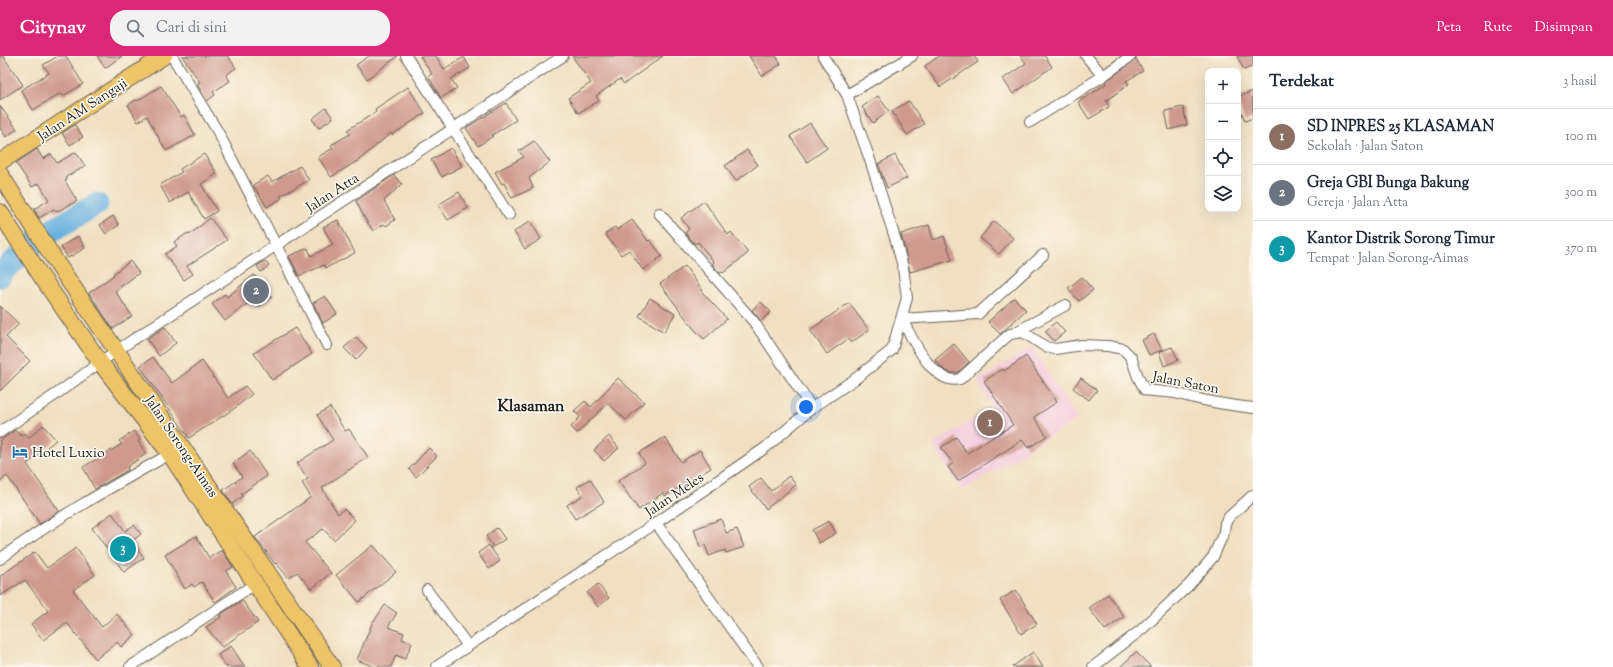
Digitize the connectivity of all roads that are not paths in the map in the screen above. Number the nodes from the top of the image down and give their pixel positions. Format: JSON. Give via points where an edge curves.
{"nodes":[{"id":1,"x":164,"y":56,"type":"edge"},
{"id":2,"x":172,"y":56,"type":"edge"},
{"id":3,"x":406,"y":56,"type":"edge"},
{"id":4,"x":564,"y":56,"type":"edge"},
{"id":5,"x":823,"y":56,"type":"edge"},
{"id":6,"x":912,"y":56,"type":"edge"},
{"id":7,"x":1086,"y":56,"type":"edge"},
{"id":8,"x":1131,"y":56,"type":"edge"},
{"id":9,"x":1103,"y":76,"type":"junction"},
{"id":10,"x":847,"y":95,"type":"junction"},
{"id":11,"x":1030,"y":122,"type":"dead end"},
{"id":12,"x":453,"y":129,"type":"junction"},
{"id":13,"x":0,"y":162,"type":"edge"},
{"id":14,"x":0,"y":174,"type":"edge"},
{"id":15,"x":0,"y":212,"type":"edge"},
{"id":16,"x":659,"y":213,"type":"dead end"},
{"id":17,"x":509,"y":215,"type":"dead end"},
{"id":18,"x":275,"y":246,"type":"junction"},
{"id":19,"x":1044,"y":255,"type":"dead end"},
{"id":20,"x":1066,"y":305,"type":"dead end"},
{"id":21,"x":902,"y":319,"type":"junction"},
{"id":22,"x":1016,"y":332,"type":"junction"},
{"id":23,"x":327,"y":345,"type":"dead end"},
{"id":24,"x":116,"y":351,"type":"junction"},
{"id":25,"x":100,"y":362,"type":"junction"},
{"id":26,"x":812,"y":408,"type":"junction"},
{"id":27,"x":1253,"y":408,"type":"edge"},
{"id":28,"x":0,"y":432,"type":"edge"},
{"id":29,"x":170,"y":454,"type":"junction"},
{"id":30,"x":1253,"y":495,"type":"edge"},
{"id":31,"x":656,"y":523,"type":"junction"},
{"id":32,"x":0,"y":559,"type":"edge"},
{"id":33,"x":256,"y":583,"type":"junction"},
{"id":34,"x":427,"y":590,"type":"dead end"},
{"id":35,"x":468,"y":646,"type":"junction"},
{"id":36,"x":130,"y":667,"type":"edge"},
{"id":37,"x":310,"y":667,"type":"edge"},
{"id":38,"x":332,"y":667,"type":"edge"},
{"id":39,"x":436,"y":667,"type":"edge"},
{"id":40,"x":758,"y":667,"type":"edge"},
{"id":41,"x":1093,"y":667,"type":"edge"}],
"edges":[{"from":1,"to":13,"type":"highway","name":"Jalan AM Sangaji"},
{"from":2,"to":18,"type":"street","via":[[218,132]]},
{"from":3,"to":12,"type":"street"},
{"from":4,"to":12,"type":"street","name":"Jalan Atta"},
{"from":5,"to":10,"type":"street"},
{"from":6,"to":10,"type":"street"},
{"from":7,"to":9,"type":"street"},
{"from":8,"to":9,"type":"street"},
{"from":9,"to":11,"type":"street"},
{"from":10,"to":21,"type":"street","name":"Jalan Meles","via":[[896,240],[907,298]]},
{"from":12,"to":17,"type":"street"},
{"from":12,"to":18,"type":"street","name":"Jalan Atta"},
{"from":14,"to":24,"type":"highway","name":"Jalan Sorong-Aimas"},
{"from":15,"to":25,"type":"highway","name":"Jalan Sorong-Aimas"},
{"from":16,"to":26,"type":"street","via":[[754,322]]},
{"from":18,"to":23,"type":"street"},
{"from":18,"to":24,"type":"street","name":"Jalan Atta"},
{"from":19,"to":21,"type":"street","via":[[978,314]]},
{"from":20,"to":22,"type":"street"},
{"from":21,"to":22,"type":"street","via":[[923,356],[936,371],[951,380],[960,379],[1003,340]]},
{"from":21,"to":26,"type":"street","name":"Jalan Meles","via":[[892,350]]},
{"from":22,"to":27,"type":"street","name":"Jalan Saton","via":[[1023,332],[1046,347],[1055,349],[1082,345],[1123,349],[1131,357],[1145,390]]},
{"from":24,"to":25,"type":"street","name":"Jalan Atta"},
{"from":24,"to":38,"type":"highway","name":"Jalan Sorong-Aimas"},
{"from":25,"to":28,"type":"street","name":"Jalan Atta"},
{"from":25,"to":29,"type":"highway","name":"Jalan Sorong-Aimas"},
{"from":26,"to":31,"type":"street","name":"Jalan Meles","via":[[765,448]]},
{"from":29,"to":32,"type":"street","via":[[86,501],[33,534]]},
{"from":29,"to":33,"type":"highway","name":"Jalan Sorong-Aimas"},
{"from":30,"to":41,"type":"street","via":[[1229,517],[1213,557],[1189,585],[1141,630]]},
{"from":31,"to":35,"type":"street","name":"Jalan Meles"},
{"from":31,"to":40,"type":"street"},
{"from":33,"to":36,"type":"street"},
{"from":33,"to":37,"type":"highway","name":"Jalan Sorong-Aimas"},
{"from":34,"to":35,"type":"street"},
{"from":35,"to":39,"type":"street","name":"Jalan Meles"}]}
